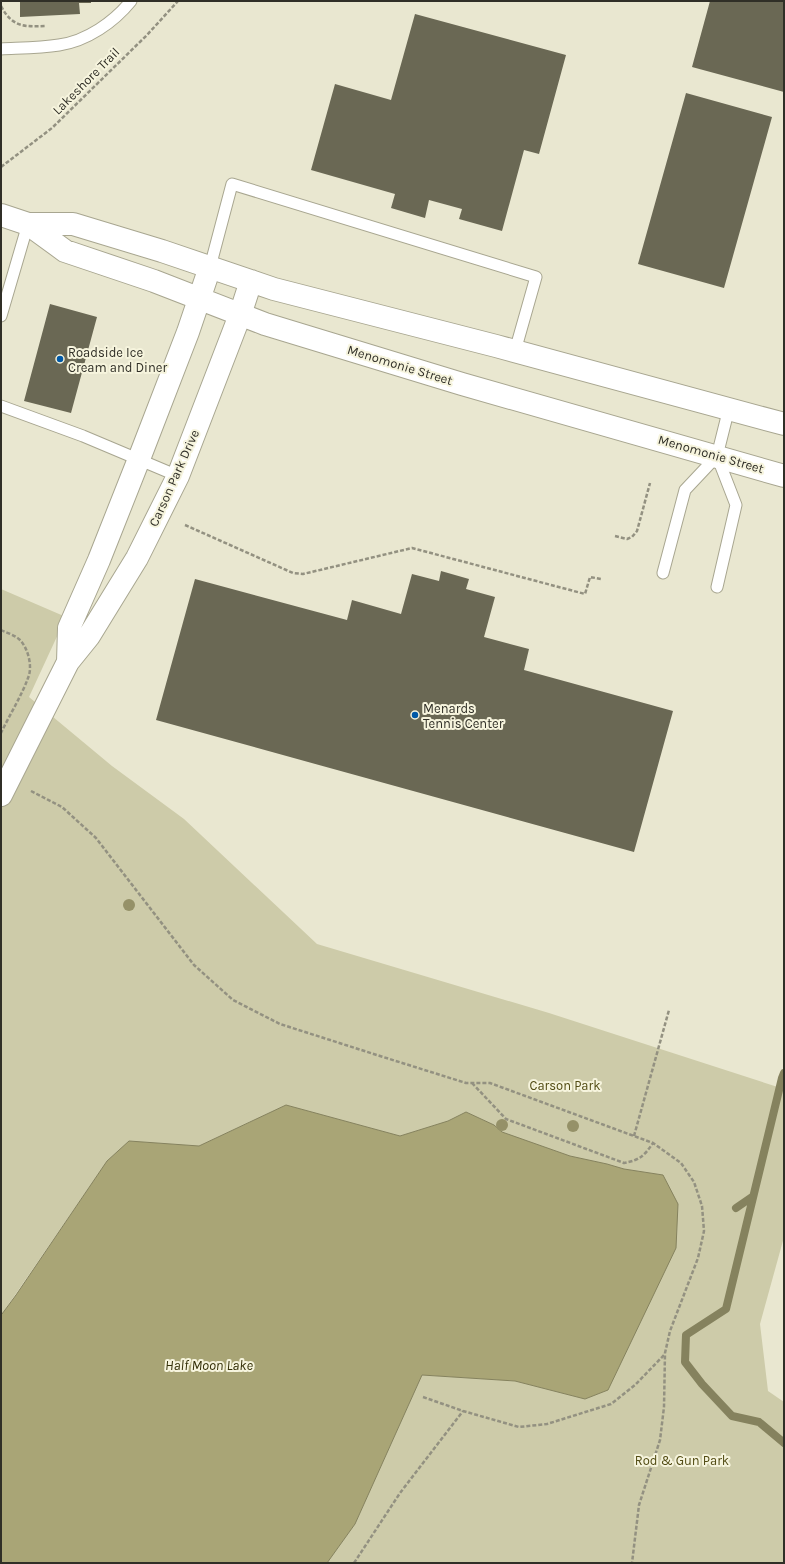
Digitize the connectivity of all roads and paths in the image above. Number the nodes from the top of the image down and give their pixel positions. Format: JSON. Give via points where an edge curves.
{"nodes":[{"id":1,"x":131,"y":1,"type":"edge"},
{"id":2,"x":178,"y":1,"type":"edge"},
{"id":3,"x":1,"y":6,"type":"edge"},
{"id":4,"x":50,"y":26,"type":"dead end"},
{"id":5,"x":1,"y":49,"type":"edge"},
{"id":6,"x":1,"y":168,"type":"edge"},
{"id":7,"x":1,"y":215,"type":"edge"},
{"id":8,"x":28,"y":224,"type":"junction"},
{"id":9,"x":210,"y":267,"type":"junction"},
{"id":10,"x":251,"y":281,"type":"junction"},
{"id":11,"x":200,"y":299,"type":"junction"},
{"id":12,"x":240,"y":315,"type":"junction"},
{"id":13,"x":1,"y":316,"type":"edge"},
{"id":14,"x":515,"y":351,"type":"junction"},
{"id":15,"x":1,"y":406,"type":"edge"},
{"id":16,"x":729,"y":408,"type":"junction"},
{"id":17,"x":784,"y":424,"type":"edge"},
{"id":18,"x":717,"y":456,"type":"junction"},
{"id":19,"x":139,"y":459,"type":"junction"},
{"id":20,"x":178,"y":476,"type":"junction"},
{"id":21,"x":784,"y":476,"type":"edge"},
{"id":22,"x":650,"y":483,"type":"dead end"},
{"id":23,"x":185,"y":525,"type":"dead end"},
{"id":24,"x":614,"y":536,"type":"dead end"},
{"id":25,"x":663,"y":572,"type":"dead end"},
{"id":26,"x":601,"y":579,"type":"dead end"},
{"id":27,"x":717,"y":587,"type":"dead end"},
{"id":28,"x":1,"y":630,"type":"edge"},
{"id":29,"x":68,"y":662,"type":"junction"},
{"id":30,"x":1,"y":733,"type":"edge"},
{"id":31,"x":25,"y":788,"type":"dead end"},
{"id":32,"x":1,"y":794,"type":"edge"},
{"id":33,"x":669,"y":1010,"type":"dead end"},
{"id":34,"x":472,"y":1082,"type":"junction"},
{"id":35,"x":634,"y":1136,"type":"junction"},
{"id":36,"x":653,"y":1143,"type":"junction"},
{"id":37,"x":665,"y":1354,"type":"junction"},
{"id":38,"x":423,"y":1396,"type":"dead end"},
{"id":39,"x":463,"y":1411,"type":"junction"},
{"id":40,"x":354,"y":1563,"type":"edge"},
{"id":41,"x":632,"y":1563,"type":"edge"}],
"edges":[{"from":1,"to":5,"type":"lane","via":[[115,18],[89,36],[61,45]]},
{"from":2,"to":6,"type":"path","name":"Lakeshore Trail","via":[[52,128]]},
{"from":3,"to":4,"type":"path","via":[[6,16],[16,24],[26,27]]},
{"from":7,"to":8,"type":"main road","name":"Menomonie Street"},
{"from":8,"to":9,"type":"main road","name":"Menomonie Street","via":[[73,224]]},
{"from":8,"to":11,"type":"main road","name":"Menomonie Street","via":[[65,251]]},
{"from":8,"to":13,"type":"lane"},
{"from":9,"to":10,"type":"main road","name":"Menomonie Street"},
{"from":9,"to":11,"type":"main road","name":"Carson Park Drive"},
{"from":9,"to":14,"type":"lane","via":[[232,184],[536,277]]},
{"from":10,"to":12,"type":"main road","name":"Carson Park Drive"},
{"from":10,"to":14,"type":"main road","name":"Menomonie Street"},
{"from":11,"to":12,"type":"main road","name":"Menomonie Street"},
{"from":11,"to":19,"type":"main road","name":"Carson Park Drive"},
{"from":12,"to":18,"type":"main road","name":"Menomonie Street","via":[[462,384]]},
{"from":12,"to":20,"type":"main road","name":"Carson Park Drive"},
{"from":14,"to":16,"type":"main road","name":"Menomonie Street"},
{"from":15,"to":19,"type":"lane"},
{"from":16,"to":17,"type":"main road","name":"Menomonie Street"},
{"from":16,"to":18,"type":"lane"},
{"from":18,"to":21,"type":"main road","name":"Menomonie Street"},
{"from":18,"to":25,"type":"lane","via":[[685,490]]},
{"from":18,"to":27,"type":"lane","via":[[736,505]]},
{"from":19,"to":20,"type":"lane"},
{"from":19,"to":29,"type":"main road","name":"Carson Park Drive","via":[[69,628]]},
{"from":20,"to":29,"type":"main road","name":"Carson Park Drive","via":[[137,558],[89,636]]},
{"from":22,"to":24,"type":"path","via":[[637,531],[632,538]]},
{"from":23,"to":26,"type":"path","via":[[293,574],[304,574],[412,548],[585,594],[590,577]]},
{"from":28,"to":30,"type":"path","via":[[22,642],[30,665],[29,677]]},
{"from":29,"to":32,"type":"main road","name":"Carson Park Drive"},
{"from":31,"to":34,"type":"path","via":[[62,807],[96,838],[194,965],[233,1000],[280,1024],[466,1083]]},
{"from":33,"to":35,"type":"path"},
{"from":34,"to":35,"type":"path","via":[[490,1083]]},
{"from":34,"to":36,"type":"path","via":[[506,1119],[624,1163],[635,1161],[645,1155]]},
{"from":35,"to":36,"type":"path"},
{"from":36,"to":37,"type":"path","via":[[681,1163],[694,1182],[702,1206],[704,1231],[698,1258],[670,1331]]},
{"from":37,"to":39,"type":"path","via":[[635,1385],[610,1404],[547,1424],[519,1427]]},
{"from":37,"to":41,"type":"path","via":[[664,1407],[660,1440],[639,1505]]},
{"from":38,"to":39,"type":"path"},
{"from":39,"to":40,"type":"path","via":[[400,1493]]}]}
